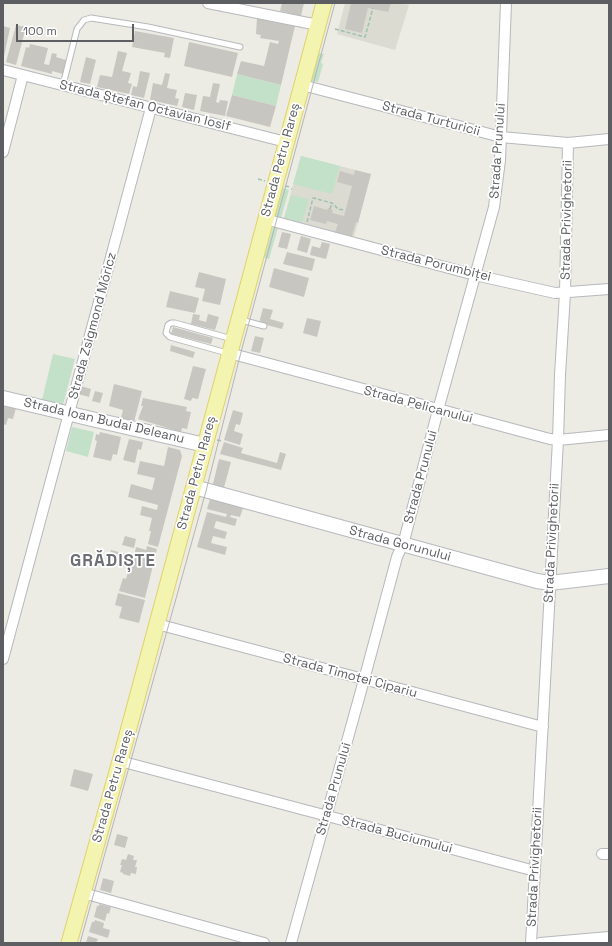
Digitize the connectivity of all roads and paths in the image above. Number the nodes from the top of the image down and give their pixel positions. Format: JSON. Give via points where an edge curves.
{"nodes":[{"id":1,"x":208,"y":3,"type":"edge"},
{"id":2,"x":324,"y":3,"type":"edge"},
{"id":3,"x":506,"y":3,"type":"edge"},
{"id":4,"x":373,"y":8,"type":"dead end"},
{"id":5,"x":318,"y":25,"type":"junction"},
{"id":6,"x":335,"y":29,"type":"dead end"},
{"id":7,"x":240,"y":47,"type":"dead end"},
{"id":8,"x":3,"y":70,"type":"edge"},
{"id":9,"x":23,"y":75,"type":"junction"},
{"id":10,"x":64,"y":85,"type":"junction"},
{"id":11,"x":302,"y":85,"type":"junction"},
{"id":12,"x":151,"y":108,"type":"junction"},
{"id":13,"x":501,"y":137,"type":"junction"},
{"id":14,"x":609,"y":139,"type":"edge"},
{"id":15,"x":286,"y":142,"type":"junction"},
{"id":16,"x":568,"y":143,"type":"junction"},
{"id":17,"x":3,"y":152,"type":"edge"},
{"id":18,"x":258,"y":179,"type":"dead end"},
{"id":19,"x":268,"y":181,"type":"dead end"},
{"id":20,"x":332,"y":203,"type":"junction"},
{"id":21,"x":330,"y":209,"type":"dead end"},
{"id":22,"x":345,"y":210,"type":"dead end"},
{"id":23,"x":265,"y":219,"type":"junction"},
{"id":24,"x":306,"y":227,"type":"junction"},
{"id":25,"x":475,"y":274,"type":"junction"},
{"id":26,"x":609,"y":289,"type":"edge"},
{"id":27,"x":565,"y":293,"type":"junction"},
{"id":28,"x":238,"y":320,"type":"junction"},
{"id":29,"x":264,"y":326,"type":"dead end"},
{"id":30,"x":233,"y":339,"type":"junction"},
{"id":31,"x":229,"y":354,"type":"junction"},
{"id":32,"x":3,"y":398,"type":"edge"},
{"id":33,"x":438,"y":410,"type":"junction"},
{"id":34,"x":69,"y":414,"type":"junction"},
{"id":35,"x":609,"y":435,"type":"edge"},
{"id":36,"x":558,"y":440,"type":"junction"},
{"id":37,"x":204,"y":445,"type":"junction"},
{"id":38,"x":194,"y":488,"type":"junction"},
{"id":39,"x":402,"y":545,"type":"junction"},
{"id":40,"x":609,"y":576,"type":"edge"},
{"id":41,"x":550,"y":583,"type":"junction"},
{"id":42,"x":157,"y":624,"type":"junction"},
{"id":43,"x":3,"y":659,"type":"edge"},
{"id":44,"x":364,"y":680,"type":"junction"},
{"id":45,"x":543,"y":727,"type":"junction"},
{"id":46,"x":120,"y":761,"type":"junction"},
{"id":47,"x":327,"y":816,"type":"junction"},
{"id":48,"x":535,"y":871,"type":"junction"},
{"id":49,"x":83,"y":893,"type":"junction"},
{"id":50,"x":609,"y":937,"type":"edge"},
{"id":51,"x":69,"y":943,"type":"edge"},
{"id":52,"x":264,"y":943,"type":"edge"},
{"id":53,"x":291,"y":943,"type":"edge"},
{"id":54,"x":531,"y":943,"type":"edge"},
{"id":55,"x":540,"y":943,"type":"edge"}],
"edges":[{"from":1,"to":5,"type":"street"},
{"from":2,"to":5,"type":"main road","name":"Strada Petru Rareș"},
{"from":3,"to":13,"type":"street","name":"Strada Prunului"},
{"from":4,"to":6,"type":"path","via":[[365,37]]},
{"from":5,"to":11,"type":"main road","name":"Strada Petru Rareș"},
{"from":7,"to":10,"type":"lane","via":[[91,18],[84,20],[77,29]]},
{"from":8,"to":9,"type":"street","name":"Strada Ștefan Octavian Iosif"},
{"from":9,"to":10,"type":"street","name":"Strada Ștefan Octavian Iosif"},
{"from":9,"to":17,"type":"street"},
{"from":10,"to":12,"type":"street","name":"Strada Ștefan Octavian Iosif"},
{"from":11,"to":13,"type":"street","name":"Strada Turturicii"},
{"from":11,"to":15,"type":"main road","name":"Strada Petru Rareș"},
{"from":12,"to":15,"type":"street","name":"Strada Ștefan Octavian Iosif"},
{"from":12,"to":34,"type":"street","name":"Strada Zsigmond Móricz"},
{"from":13,"to":16,"type":"street","name":"Strada Turturicii"},
{"from":13,"to":25,"type":"street","name":"Strada Prunului","via":[[494,207]]},
{"from":14,"to":16,"type":"street","name":"Strada Turturicii"},
{"from":15,"to":23,"type":"main road","name":"Strada Petru Rareș"},
{"from":16,"to":27,"type":"street","name":"Strada Privighetorii"},
{"from":18,"to":19,"type":"path"},
{"from":20,"to":21,"type":"path"},
{"from":20,"to":22,"type":"path","via":[[338,209]]},
{"from":20,"to":24,"type":"path","via":[[313,198]]},
{"from":23,"to":24,"type":"street","name":"Strada Porumbiței"},
{"from":23,"to":28,"type":"main road","name":"Strada Petru Rareș"},
{"from":24,"to":25,"type":"street","name":"Strada Porumbiței"},
{"from":25,"to":27,"type":"street","name":"Strada Porumbiței","via":[[555,293]]},
{"from":25,"to":33,"type":"street","name":"Strada Prunului"},
{"from":26,"to":27,"type":"street","name":"Strada Porumbiței"},
{"from":27,"to":36,"type":"street","name":"Strada Privighetorii"},
{"from":28,"to":29,"type":"lane"},
{"from":28,"to":30,"type":"main road","name":"Strada Petru Rareș"},
{"from":30,"to":31,"type":"main road","name":"Strada Petru Rareș"},
{"from":30,"to":31,"type":"lane","via":[[175,323],[168,325],[166,332],[170,337]]},
{"from":31,"to":33,"type":"street","name":"Strada Pelicanului"},
{"from":31,"to":37,"type":"main road","name":"Strada Petru Rareș"},
{"from":32,"to":34,"type":"street","name":"Strada Ioan Budai Deleanu"},
{"from":33,"to":36,"type":"street","name":"Strada Pelicanului"},
{"from":33,"to":39,"type":"street","name":"Strada Prunului"},
{"from":34,"to":37,"type":"street","name":"Strada Ioan Budai Deleanu"},
{"from":34,"to":43,"type":"street","name":"Strada Zsigmond Móricz"},
{"from":35,"to":36,"type":"street","name":"Strada Pelicanului"},
{"from":36,"to":41,"type":"street","name":"Strada Privighetorii"},
{"from":37,"to":38,"type":"main road","name":"Strada Petru Rareș"},
{"from":38,"to":39,"type":"street","name":"Strada Gorunului"},
{"from":38,"to":42,"type":"main road","name":"Strada Petru Rareș"},
{"from":39,"to":41,"type":"street","name":"Strada Gorunului"},
{"from":39,"to":44,"type":"street","name":"Strada Prunului"},
{"from":40,"to":41,"type":"street","name":"Strada Gorunului"},
{"from":41,"to":45,"type":"street","name":"Strada Privighetorii"},
{"from":42,"to":44,"type":"street","name":"Strada Timotei Cipariu"},
{"from":42,"to":46,"type":"main road","name":"Strada Petru Rareș"},
{"from":44,"to":45,"type":"street","name":"Strada Timotei Cipariu"},
{"from":44,"to":47,"type":"street","name":"Strada Prunului"},
{"from":45,"to":48,"type":"street","name":"Strada Privighetorii"},
{"from":46,"to":47,"type":"street","name":"Strada Buciumului"},
{"from":46,"to":49,"type":"main road","name":"Strada Petru Rareș"},
{"from":47,"to":48,"type":"street","name":"Strada Buciumului"},
{"from":47,"to":53,"type":"street","name":"Strada Prunului"},
{"from":48,"to":54,"type":"street","name":"Strada Privighetorii"},
{"from":49,"to":51,"type":"main road","name":"Strada Petru Rareș"},
{"from":49,"to":52,"type":"street"},
{"from":50,"to":55,"type":"street"}]}
